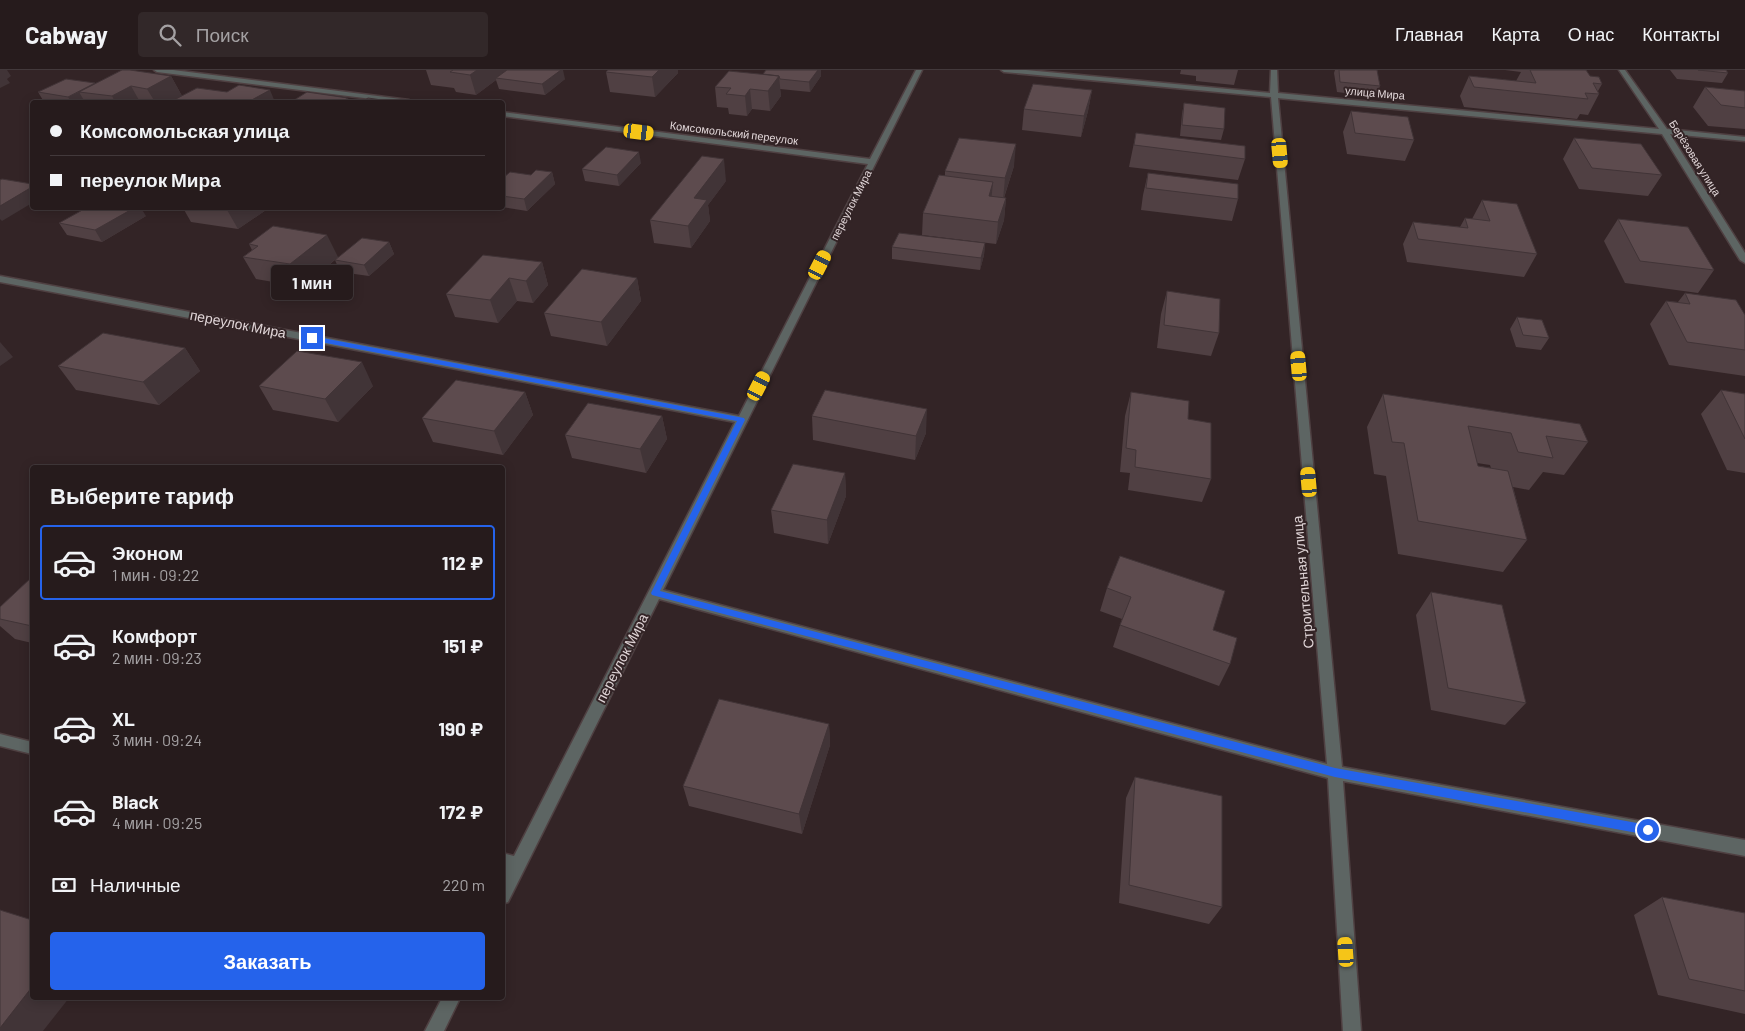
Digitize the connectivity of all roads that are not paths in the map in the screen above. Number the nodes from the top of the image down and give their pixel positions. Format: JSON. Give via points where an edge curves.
{"nodes":[{"id":1,"x":156,"y":70,"type":"edge"},
{"id":2,"x":919,"y":70,"type":"edge"},
{"id":3,"x":1004,"y":70,"type":"edge"},
{"id":4,"x":1274,"y":70,"type":"edge"},
{"id":5,"x":1622,"y":70,"type":"edge"},
{"id":6,"x":1274,"y":96,"type":"junction"},
{"id":7,"x":393,"y":100,"type":"edge"},
{"id":8,"x":505,"y":114,"type":"edge"},
{"id":9,"x":1666,"y":132,"type":"junction"},
{"id":10,"x":1745,"y":139,"type":"edge"},
{"id":11,"x":873,"y":162,"type":"junction"},
{"id":12,"x":1745,"y":260,"type":"edge"},
{"id":13,"x":0,"y":279,"type":"edge"},
{"id":14,"x":742,"y":420,"type":"junction"},
{"id":15,"x":655,"y":593,"type":"junction"},
{"id":16,"x":0,"y":740,"type":"edge"},
{"id":17,"x":30,"y":748,"type":"edge"},
{"id":18,"x":1335,"y":773,"type":"junction"},
{"id":19,"x":1745,"y":848,"type":"edge"},
{"id":20,"x":510,"y":863,"type":"edge"},
{"id":21,"x":505,"y":884,"type":"edge"},
{"id":22,"x":450,"y":1000,"type":"edge"},
{"id":23,"x":434,"y":1031,"type":"edge"},
{"id":24,"x":1352,"y":1031,"type":"edge"}],
"edges":[{"from":1,"to":7,"type":"street"},
{"from":2,"to":11,"type":"street","name":"переулок Мира"},
{"from":3,"to":6,"type":"street","name":"улица Мира"},
{"from":4,"to":6,"type":"street","name":"Строительная улица"},
{"from":5,"to":9,"type":"street","name":"Берёзовая улица"},
{"from":6,"to":9,"type":"street","name":"улица Мира"},
{"from":6,"to":18,"type":"street","name":"Строительная улица"},
{"from":8,"to":11,"type":"street","name":"Комсомольский переулок"},
{"from":9,"to":10,"type":"street","name":"улица Мира"},
{"from":9,"to":12,"type":"street","name":"Берёзовая улица"},
{"from":11,"to":14,"type":"street","name":"переулок Мира"},
{"from":13,"to":14,"type":"street","name":"переулок Мира"},
{"from":14,"to":15,"type":"street","name":"переулок Мира"},
{"from":15,"to":18,"type":"street"},
{"from":15,"to":20,"type":"street","name":"переулок Мира"},
{"from":16,"to":17,"type":"street"},
{"from":18,"to":19,"type":"street"},
{"from":18,"to":24,"type":"street","name":"Строительная улица"},
{"from":20,"to":21,"type":"street","name":"переулок Мира"},
{"from":22,"to":23,"type":"street"}]}
